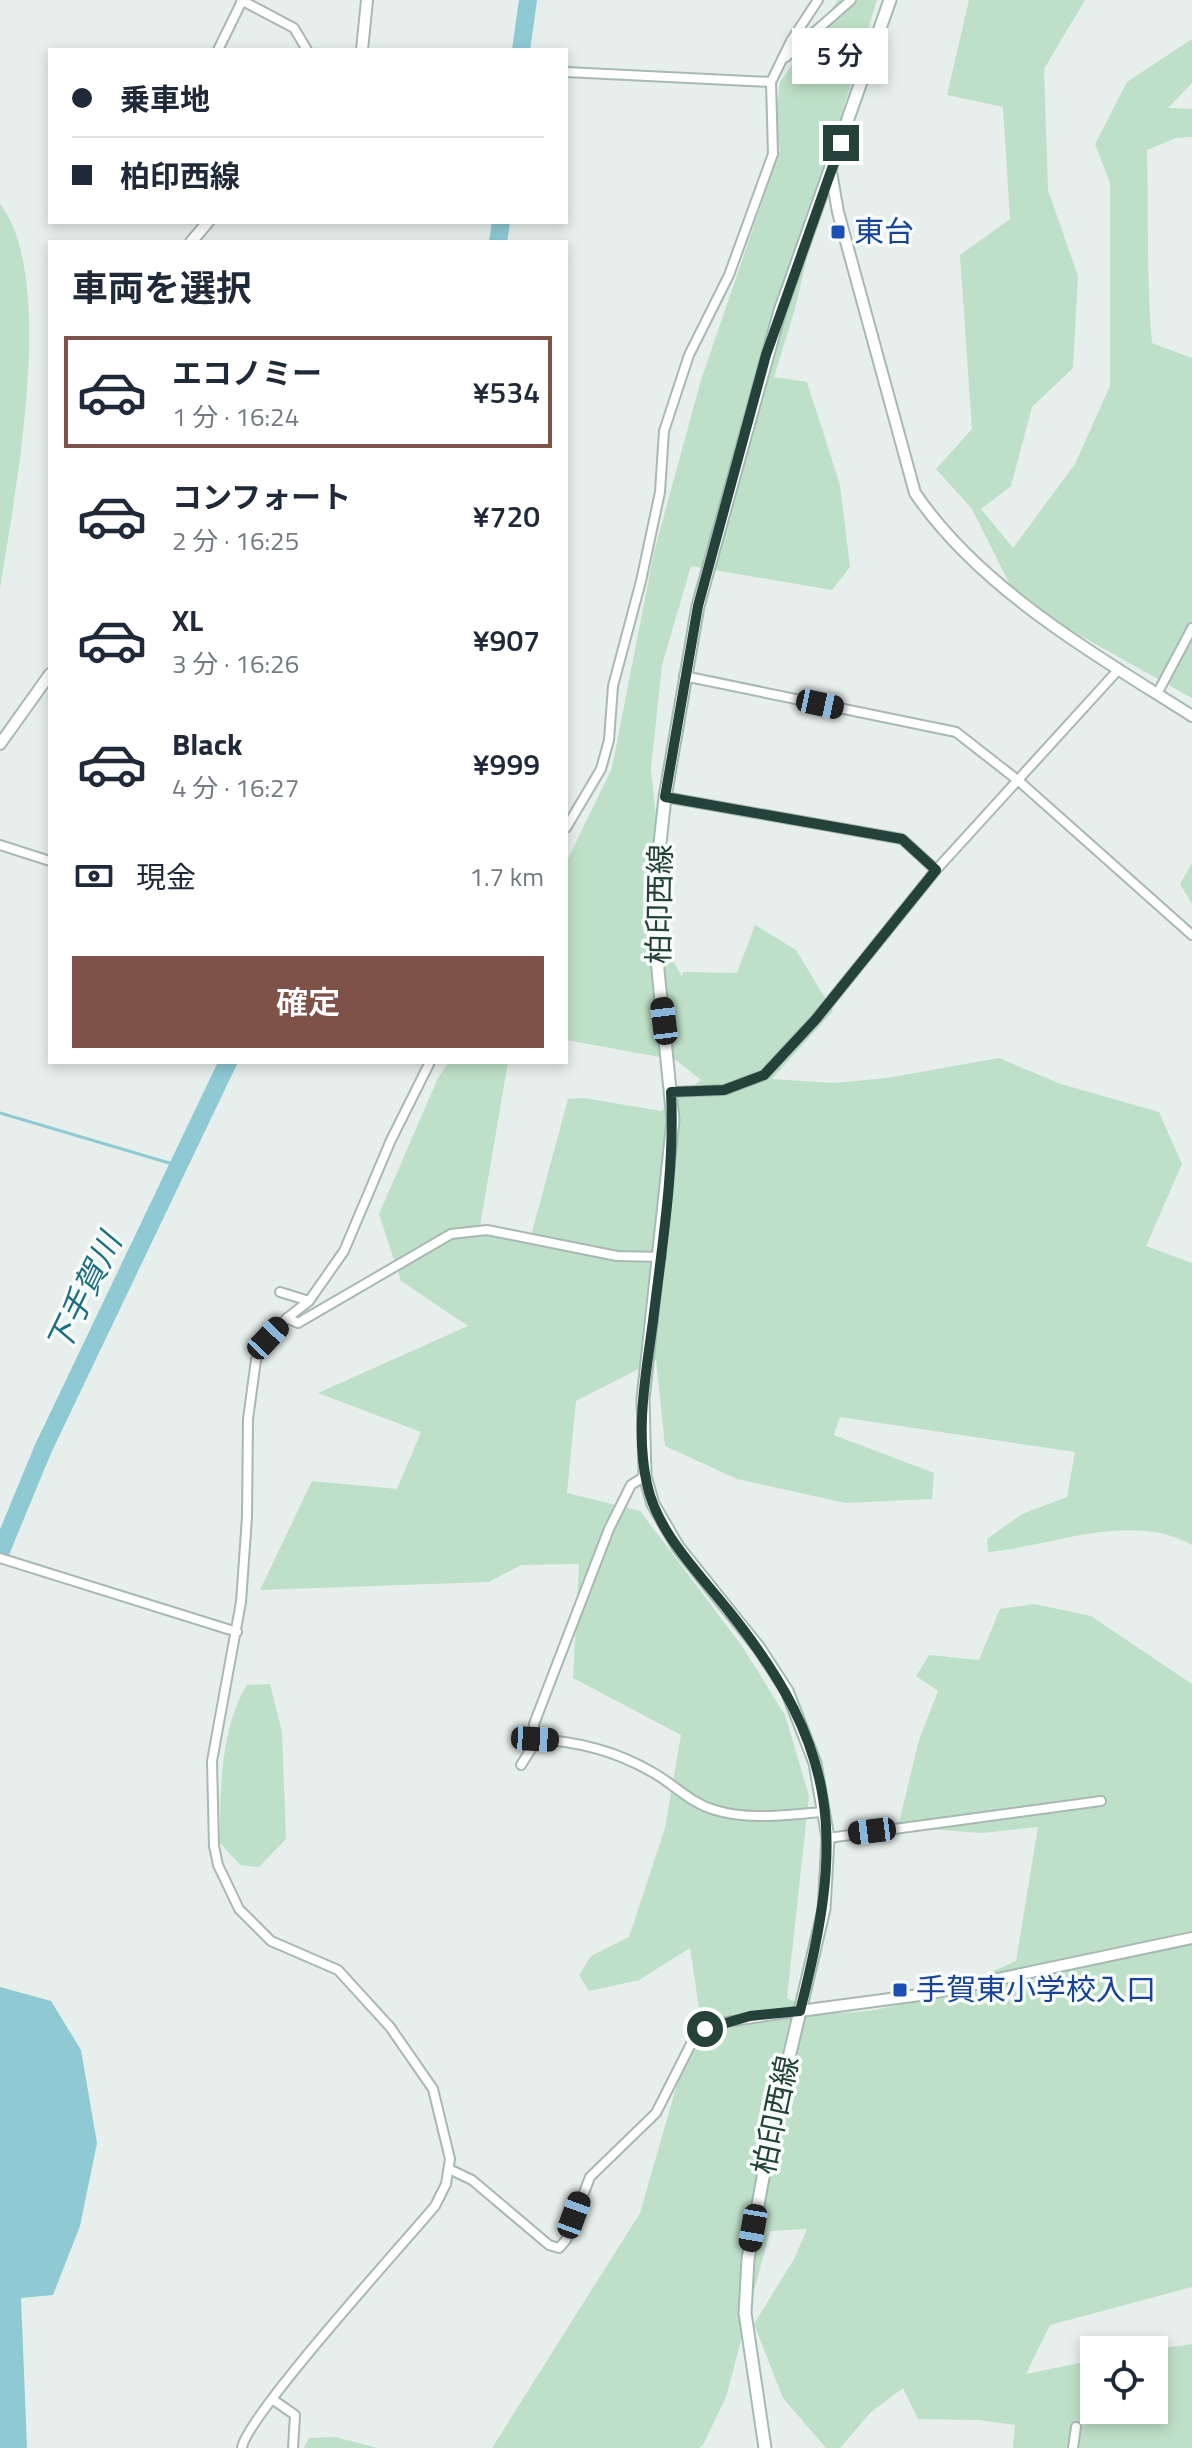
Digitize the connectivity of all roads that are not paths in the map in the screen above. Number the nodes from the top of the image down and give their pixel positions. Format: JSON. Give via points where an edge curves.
{"nodes":[{"id":1,"x":241,"y":0,"type":"edge"},
{"id":2,"x":367,"y":0,"type":"edge"},
{"id":3,"x":818,"y":0,"type":"edge"},
{"id":4,"x":851,"y":0,"type":"edge"},
{"id":5,"x":890,"y":0,"type":"edge"},
{"id":6,"x":219,"y":48,"type":"edge"},
{"id":7,"x":306,"y":48,"type":"edge"},
{"id":8,"x":362,"y":48,"type":"edge"},
{"id":9,"x":783,"y":60,"type":"junction"},
{"id":10,"x":568,"y":72,"type":"edge"},
{"id":11,"x":771,"y":82,"type":"junction"},
{"id":12,"x":831,"y":172,"type":"junction"},
{"id":13,"x":206,"y":224,"type":"edge"},
{"id":14,"x":193,"y":240,"type":"edge"},
{"id":15,"x":1192,"y":628,"type":"edge"},
{"id":16,"x":1119,"y":669,"type":"junction"},
{"id":17,"x":684,"y":676,"type":"junction"},
{"id":18,"x":48,"y":677,"type":"edge"},
{"id":19,"x":1157,"y":694,"type":"junction"},
{"id":20,"x":1192,"y":716,"type":"edge"},
{"id":21,"x":0,"y":744,"type":"edge"},
{"id":22,"x":1020,"y":782,"type":"junction"},
{"id":23,"x":665,"y":797,"type":"junction"},
{"id":24,"x":568,"y":825,"type":"edge"},
{"id":25,"x":0,"y":845,"type":"edge"},
{"id":26,"x":48,"y":860,"type":"edge"},
{"id":27,"x":936,"y":870,"type":"junction"},
{"id":28,"x":1192,"y":935,"type":"edge"},
{"id":29,"x":429,"y":1064,"type":"edge"},
{"id":30,"x":671,"y":1092,"type":"junction"},
{"id":31,"x":661,"y":1257,"type":"junction"},
{"id":32,"x":280,"y":1292,"type":"dead end"},
{"id":33,"x":309,"y":1301,"type":"junction"},
{"id":34,"x":287,"y":1318,"type":"junction"},
{"id":35,"x":645,"y":1476,"type":"junction"},
{"id":36,"x":4,"y":1560,"type":"edge"},
{"id":37,"x":237,"y":1632,"type":"junction"},
{"id":38,"x":535,"y":1739,"type":"junction"},
{"id":39,"x":521,"y":1765,"type":"dead end"},
{"id":40,"x":1101,"y":1801,"type":"dead end"},
{"id":41,"x":825,"y":1812,"type":"junction"},
{"id":42,"x":828,"y":1838,"type":"junction"},
{"id":43,"x":1192,"y":1938,"type":"edge"},
{"id":44,"x":800,"y":2011,"type":"junction"},
{"id":45,"x":449,"y":2169,"type":"junction"},
{"id":46,"x":272,"y":2399,"type":"junction"},
{"id":47,"x":1076,"y":2427,"type":"dead end"},
{"id":48,"x":242,"y":2448,"type":"edge"},
{"id":49,"x":293,"y":2448,"type":"edge"},
{"id":50,"x":765,"y":2448,"type":"edge"},
{"id":51,"x":1073,"y":2448,"type":"edge"}],
"edges":[{"from":1,"to":6,"type":"street"},
{"from":1,"to":7,"type":"street","via":[[294,28]]},
{"from":2,"to":8,"type":"street"},
{"from":3,"to":9,"type":"street"},
{"from":4,"to":9,"type":"street"},
{"from":5,"to":12,"type":"main road","name":"柏印西線"},
{"from":9,"to":11,"type":"street"},
{"from":10,"to":11,"type":"street"},
{"from":11,"to":24,"type":"street","via":[[773,154],[725,285],[689,355],[664,431],[660,492],[613,686],[609,740],[601,769]]},
{"from":12,"to":16,"type":"street","via":[[915,493],[1013,596]]},
{"from":12,"to":17,"type":"main road","name":"柏印西線","via":[[766,355]]},
{"from":13,"to":14,"type":"street"},
{"from":15,"to":19,"type":"street"},
{"from":16,"to":19,"type":"street"},
{"from":16,"to":22,"type":"street"},
{"from":17,"to":22,"type":"street","via":[[956,732]]},
{"from":17,"to":23,"type":"main road","name":"柏印西線"},
{"from":18,"to":21,"type":"street"},
{"from":19,"to":20,"type":"street"},
{"from":22,"to":27,"type":"street"},
{"from":22,"to":28,"type":"street"},
{"from":23,"to":27,"type":"street","via":[[902,839]]},
{"from":23,"to":30,"type":"main road","name":"柏印西線","via":[[654,930]]},
{"from":25,"to":26,"type":"street"},
{"from":27,"to":30,"type":"street","via":[[764,1075],[724,1090]]},
{"from":29,"to":33,"type":"street","via":[[344,1251]]},
{"from":30,"to":31,"type":"main road","name":"柏印西線"},
{"from":31,"to":34,"type":"street","via":[[617,1256],[474,1230],[451,1234],[298,1323]]},
{"from":31,"to":35,"type":"main road","name":"柏印西線","via":[[643,1399]]},
{"from":32,"to":33,"type":"street"},
{"from":33,"to":34,"type":"street"},
{"from":34,"to":37,"type":"street","via":[[262,1346],[252,1379]]},
{"from":35,"to":38,"type":"street","via":[[631,1485],[609,1529],[534,1724]]},
{"from":35,"to":41,"type":"main road","name":"柏印西線","via":[[653,1504],[678,1547],[787,1691],[815,1763]]},
{"from":36,"to":37,"type":"street"},
{"from":37,"to":45,"type":"street","via":[[214,1735],[218,1865],[239,1909],[255,1928],[271,1941],[338,1970],[390,2027],[433,2089],[449,2143]]},
{"from":38,"to":39,"type":"street"},
{"from":38,"to":41,"type":"street","via":[[597,1748],[653,1772],[687,1798],[715,1810],[743,1815]]},
{"from":40,"to":42,"type":"street"},
{"from":41,"to":42,"type":"main road","name":"柏印西線"},
{"from":42,"to":44,"type":"main road","name":"柏印西線","via":[[824,1909]]},
{"from":43,"to":44,"type":"street","via":[[927,1994]]},
{"from":44,"to":45,"type":"street","via":[[720,2023],[693,2040],[656,2113],[590,2177],[559,2248],[472,2180]]},
{"from":44,"to":50,"type":"main road","name":"柏印西線","via":[[771,2134],[746,2285],[754,2389]]},
{"from":45,"to":46,"type":"street","via":[[435,2206]]},
{"from":46,"to":48,"type":"street"},
{"from":46,"to":49,"type":"street","via":[[295,2415]]},
{"from":47,"to":51,"type":"street"}]}
